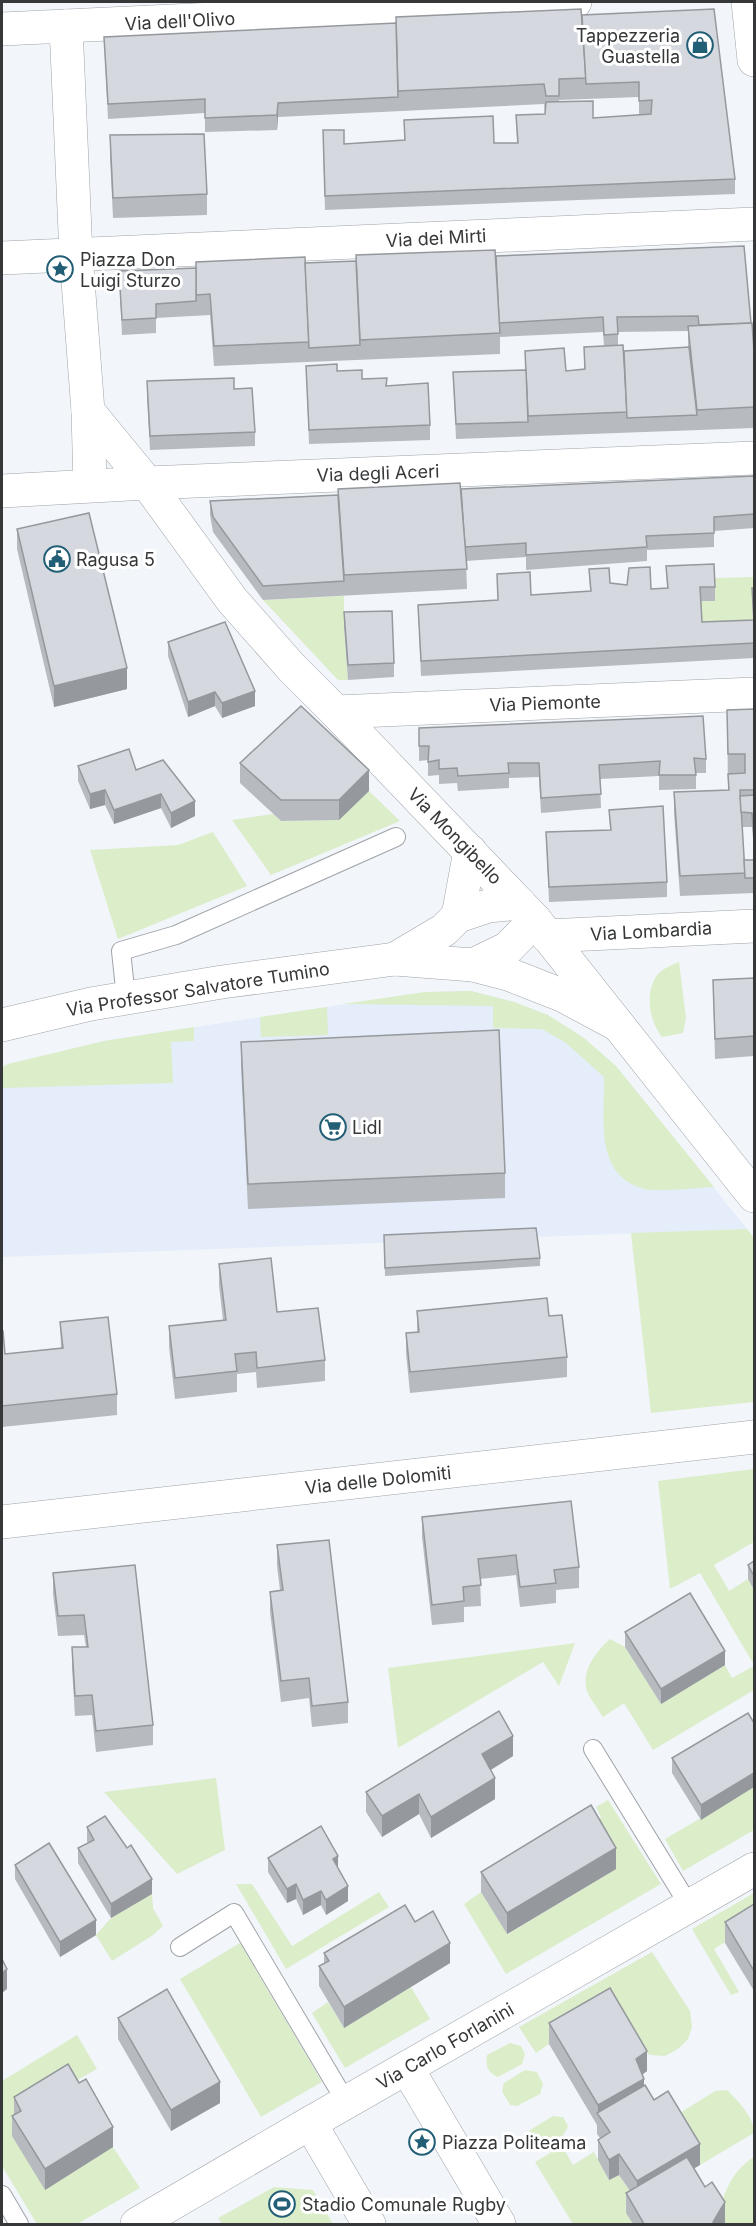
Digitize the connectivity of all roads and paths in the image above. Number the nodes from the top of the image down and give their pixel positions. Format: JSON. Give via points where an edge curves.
{"nodes":[{"id":1,"x":574,"y":2,"type":"edge"},
{"id":2,"x":748,"y":2,"type":"edge"},
{"id":3,"x":66,"y":26,"type":"junction"},
{"id":4,"x":2,"y":29,"type":"edge"},
{"id":5,"x":754,"y":60,"type":"edge"},
{"id":6,"x":754,"y":224,"type":"edge"},
{"id":7,"x":76,"y":255,"type":"junction"},
{"id":8,"x":2,"y":258,"type":"edge"},
{"id":9,"x":88,"y":411,"type":"junction"},
{"id":10,"x":754,"y":459,"type":"edge"},
{"id":11,"x":147,"y":483,"type":"junction"},
{"id":12,"x":90,"y":485,"type":"junction"},
{"id":13,"x":2,"y":491,"type":"edge"},
{"id":14,"x":754,"y":694,"type":"edge"},
{"id":15,"x":336,"y":712,"type":"junction"},
{"id":16,"x":396,"y":837,"type":"dead end"},
{"id":17,"x":470,"y":851,"type":"junction"},
{"id":18,"x":458,"y":916,"type":"junction"},
{"id":19,"x":534,"y":920,"type":"junction"},
{"id":20,"x":754,"y":926,"type":"edge"},
{"id":21,"x":395,"y":959,"type":"junction"},
{"id":22,"x":473,"y":965,"type":"junction"},
{"id":23,"x":126,"y":998,"type":"junction"},
{"id":24,"x":2,"y":1025,"type":"edge"},
{"id":25,"x":618,"y":1026,"type":"junction"},
{"id":26,"x":749,"y":1181,"type":"edge"},
{"id":27,"x":754,"y":1437,"type":"edge"},
{"id":28,"x":2,"y":1522,"type":"edge"},
{"id":29,"x":593,"y":1749,"type":"dead end"},
{"id":30,"x":754,"y":1869,"type":"edge"},
{"id":31,"x":690,"y":1907,"type":"junction"},
{"id":32,"x":180,"y":1947,"type":"dead end"},
{"id":33,"x":406,"y":2068,"type":"junction"},
{"id":34,"x":346,"y":2103,"type":"junction"},
{"id":35,"x":310,"y":2123,"type":"junction"},
{"id":36,"x":2,"y":2195,"type":"edge"},
{"id":37,"x":19,"y":2224,"type":"edge"},
{"id":38,"x":137,"y":2224,"type":"edge"},
{"id":39,"x":369,"y":2224,"type":"edge"},
{"id":40,"x":499,"y":2224,"type":"edge"}],
"edges":[{"from":1,"to":3,"type":"street","name":"Via dell'Olivo"},
{"from":2,"to":5,"type":"street"},
{"from":3,"to":4,"type":"street","name":"Via dell'Olivo"},
{"from":3,"to":7,"type":"street"},
{"from":6,"to":7,"type":"street","name":"Via dei Mirti"},
{"from":7,"to":8,"type":"street","name":"Via dei Mirti"},
{"from":7,"to":9,"type":"street"},
{"from":9,"to":11,"type":"street","name":"Via Mongibello"},
{"from":9,"to":12,"type":"street"},
{"from":10,"to":11,"type":"street","name":"Via degli Aceri"},
{"from":11,"to":12,"type":"street","name":"Via degli Aceri"},
{"from":11,"to":15,"type":"street","name":"Via Mongibello","via":[[232,600],[291,668]]},
{"from":12,"to":13,"type":"street","name":"Via degli Aceri"},
{"from":14,"to":15,"type":"street","name":"Via Piemonte"},
{"from":15,"to":17,"type":"street","name":"Via Mongibello"},
{"from":16,"to":23,"type":"lane","via":[[176,935],[122,951]]},
{"from":17,"to":18,"type":"street"},
{"from":17,"to":19,"type":"street","name":"Via Mongibello"},
{"from":18,"to":19,"type":"street","name":"Via Lombardia","via":[[488,906]]},
{"from":18,"to":21,"type":"street","via":[[444,930]]},
{"from":19,"to":20,"type":"street","name":"Via Lombardia"},
{"from":19,"to":22,"type":"street","via":[[508,948]]},
{"from":19,"to":25,"type":"street","name":"Via Mongibello"},
{"from":21,"to":22,"type":"street"},
{"from":21,"to":23,"type":"street","name":"Via Professor Salvatore Tumino"},
{"from":22,"to":25,"type":"street","via":[[564,996]]},
{"from":23,"to":24,"type":"street","name":"Via Professor Salvatore Tumino"},
{"from":25,"to":26,"type":"street","name":"Via Mongibello"},
{"from":27,"to":28,"type":"street","name":"Via delle Dolomiti"},
{"from":29,"to":31,"type":"lane"},
{"from":30,"to":31,"type":"street","name":"Via Carlo Forlanini"},
{"from":31,"to":33,"type":"street","name":"Via Carlo Forlanini"},
{"from":32,"to":34,"type":"lane","via":[[234,1913]]},
{"from":33,"to":34,"type":"street","name":"Via Carlo Forlanini"},
{"from":33,"to":40,"type":"street"},
{"from":34,"to":35,"type":"street","name":"Via Carlo Forlanini"},
{"from":35,"to":38,"type":"street","name":"Via Carlo Forlanini"},
{"from":35,"to":39,"type":"street"},
{"from":36,"to":37,"type":"lane"}]}
